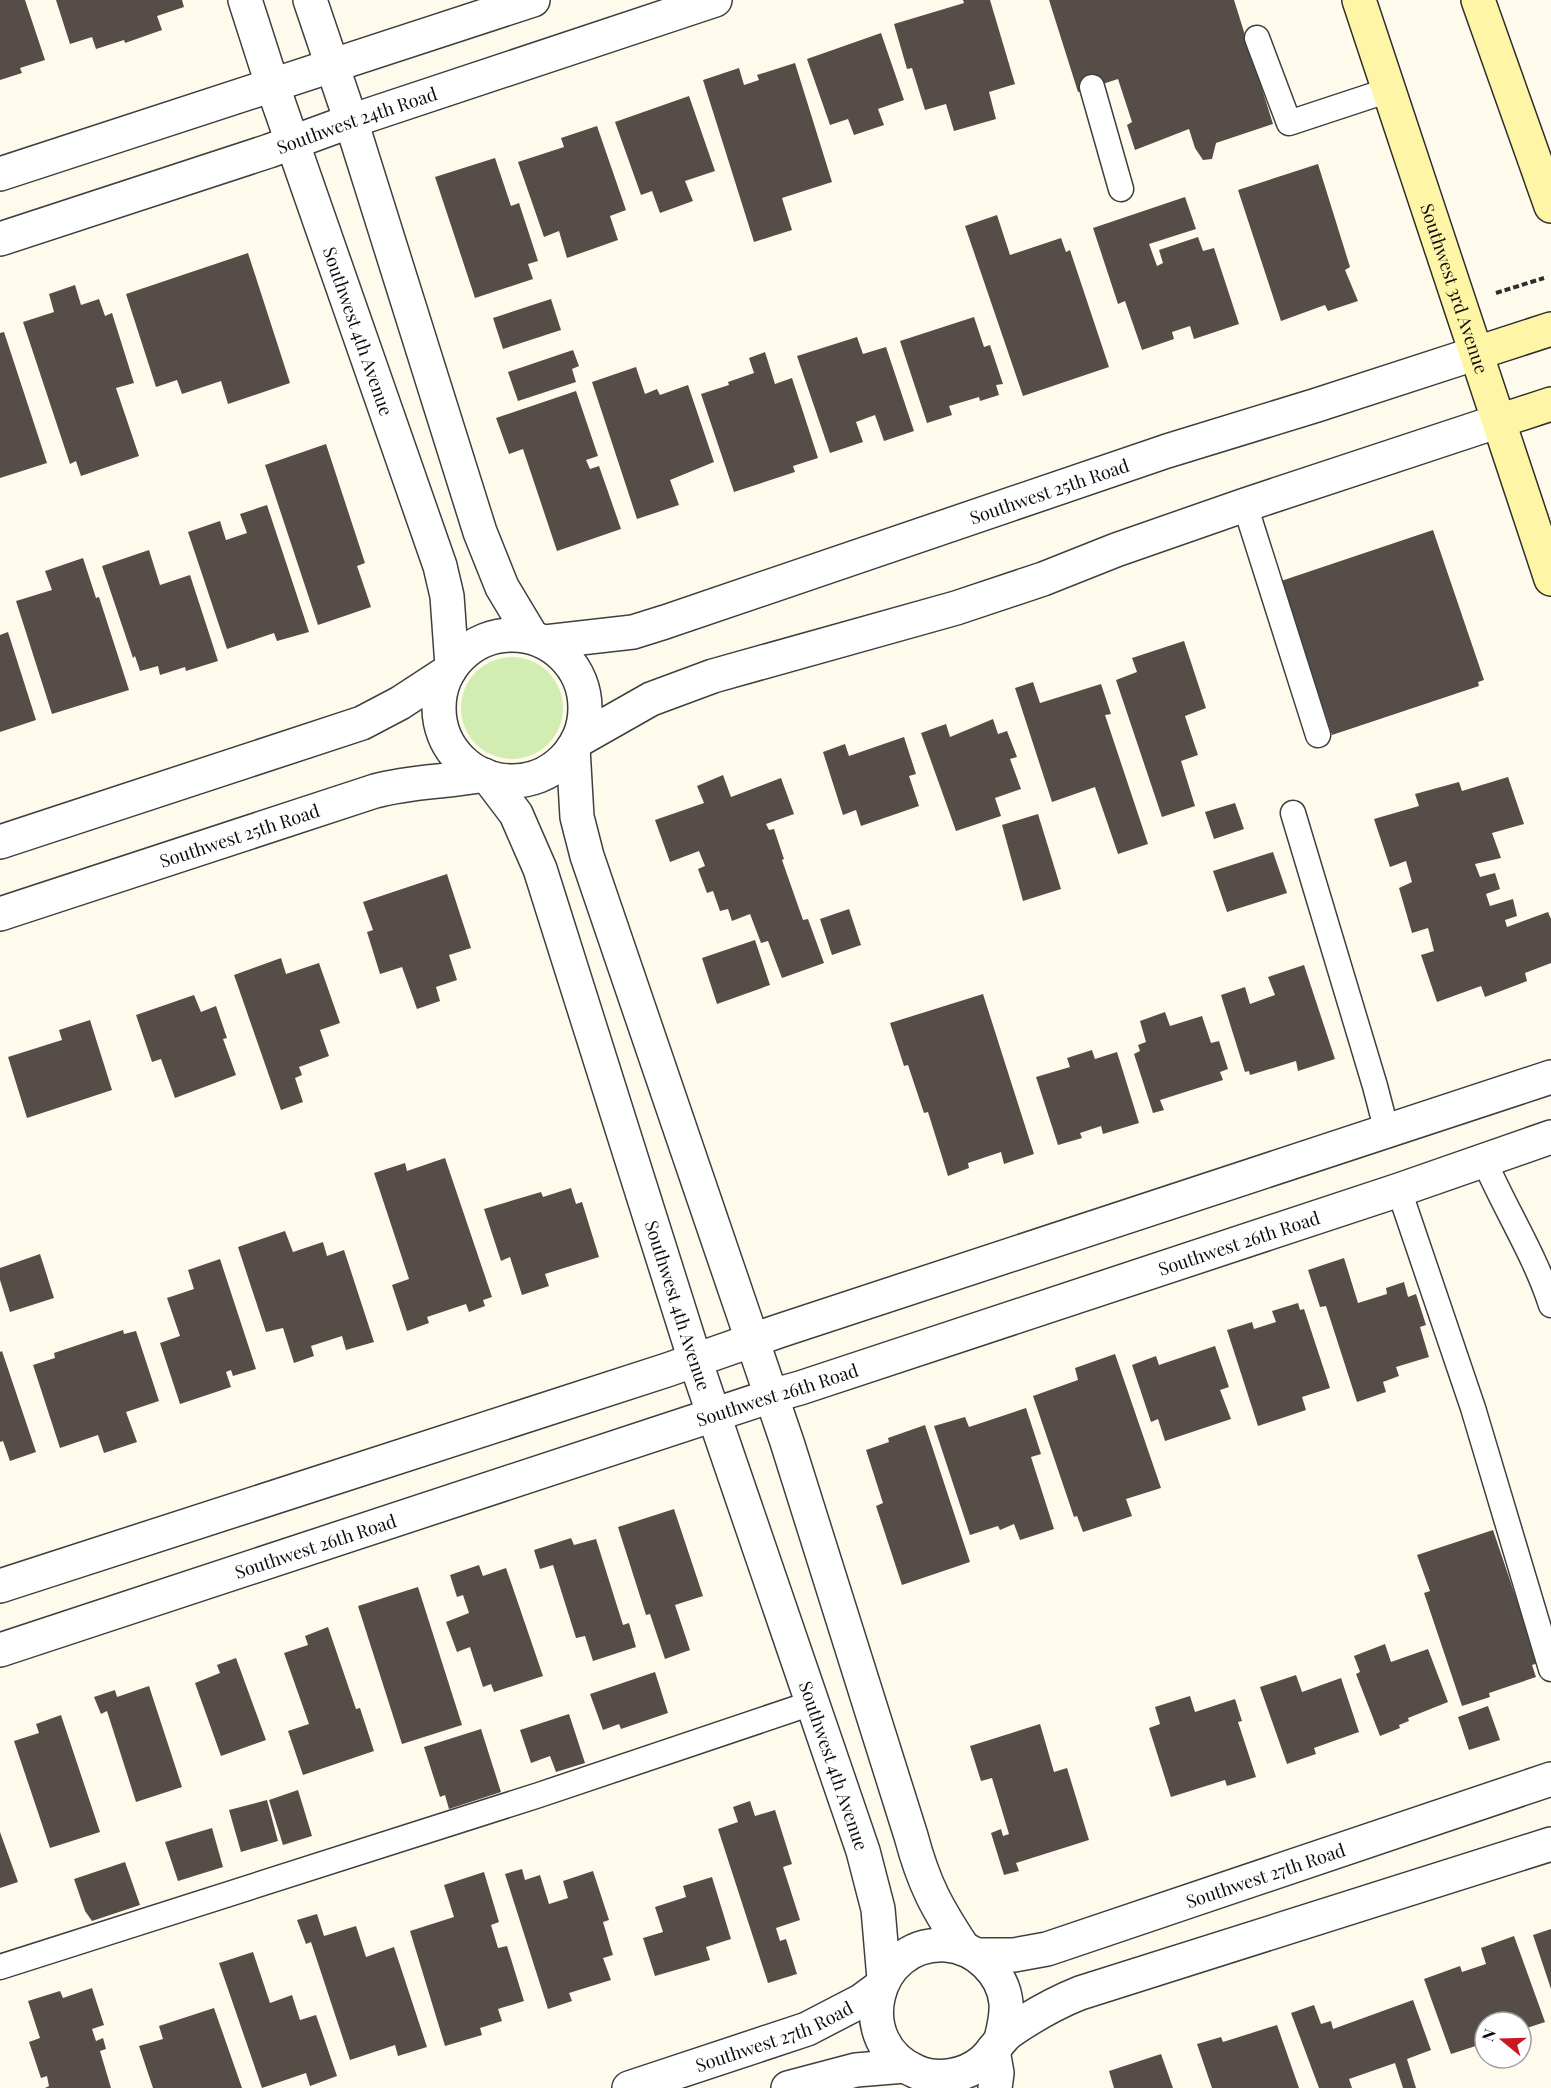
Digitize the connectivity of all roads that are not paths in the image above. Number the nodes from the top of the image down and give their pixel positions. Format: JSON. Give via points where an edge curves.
{"nodes":[{"id":1,"x":245,"y":0,"type":"edge"},
{"id":2,"x":310,"y":0,"type":"edge"},
{"id":3,"x":534,"y":0,"type":"edge"},
{"id":4,"x":715,"y":0,"type":"edge"},
{"id":5,"x":1359,"y":0,"type":"edge"},
{"id":6,"x":1478,"y":0,"type":"edge"},
{"id":7,"x":1257,"y":38,"type":"dead end"},
{"id":8,"x":332,"y":65,"type":"junction"},
{"id":9,"x":272,"y":84,"type":"junction"},
{"id":10,"x":1092,"y":87,"type":"dead end"},
{"id":11,"x":1389,"y":90,"type":"junction"},
{"id":12,"x":351,"y":122,"type":"junction"},
{"id":13,"x":293,"y":142,"type":"junction"},
{"id":14,"x":0,"y":174,"type":"edge"},
{"id":15,"x":1121,"y":189,"type":"dead end"},
{"id":16,"x":1551,"y":206,"type":"edge"},
{"id":17,"x":0,"y":238,"type":"edge"},
{"id":18,"x":1551,"y":329,"type":"edge"},
{"id":19,"x":1477,"y":353,"type":"junction"},
{"id":20,"x":1551,"y":404,"type":"edge"},
{"id":21,"x":1499,"y":421,"type":"junction"},
{"id":22,"x":1245,"y":505,"type":"junction"},
{"id":23,"x":1551,"y":579,"type":"edge"},
{"id":24,"x":538,"y":639,"type":"junction"},
{"id":25,"x":451,"y":668,"type":"junction"},
{"id":26,"x":1318,"y":735,"type":"dead end"},
{"id":27,"x":575,"y":745,"type":"junction"},
{"id":28,"x":486,"y":776,"type":"junction"},
{"id":29,"x":1293,"y":813,"type":"dead end"},
{"id":30,"x":0,"y":842,"type":"edge"},
{"id":31,"x":0,"y":914,"type":"edge"},
{"id":32,"x":1551,"y":1077,"type":"edge"},
{"id":33,"x":1387,"y":1132,"type":"junction"},
{"id":34,"x":1551,"y":1137,"type":"edge"},
{"id":35,"x":1484,"y":1161,"type":"junction"},
{"id":36,"x":1399,"y":1190,"type":"junction"},
{"id":37,"x":1551,"y":1305,"type":"edge"},
{"id":38,"x":752,"y":1341,"type":"junction"},
{"id":39,"x":695,"y":1360,"type":"junction"},
{"id":40,"x":771,"y":1396,"type":"junction"},
{"id":41,"x":714,"y":1416,"type":"junction"},
{"id":42,"x":0,"y":1586,"type":"edge"},
{"id":43,"x":0,"y":1650,"type":"edge"},
{"id":44,"x":1551,"y":1669,"type":"edge"},
{"id":45,"x":812,"y":1703,"type":"junction"},
{"id":46,"x":1551,"y":1779,"type":"edge"},
{"id":47,"x":1551,"y":1844,"type":"edge"},
{"id":48,"x":970,"y":1952,"type":"junction"},
{"id":49,"x":0,"y":1967,"type":"edge"},
{"id":50,"x":882,"y":1983,"type":"junction"},
{"id":51,"x":997,"y":2045,"type":"junction"},
{"id":52,"x":919,"y":2076,"type":"edge"},
{"id":53,"x":629,"y":2088,"type":"edge"},
{"id":54,"x":788,"y":2088,"type":"edge"},
{"id":55,"x":995,"y":2088,"type":"edge"}],
"edges":[{"from":1,"to":9,"type":"street","name":"Southwest 4th Avenue"},
{"from":2,"to":8,"type":"street"},
{"from":3,"to":8,"type":"street"},
{"from":4,"to":12,"type":"street","name":"Southwest 24th Road"},
{"from":5,"to":11,"type":"main road","name":"Southwest 3rd Avenue"},
{"from":6,"to":16,"type":"main road"},
{"from":7,"to":11,"type":"lane","via":[[1289,123]]},
{"from":8,"to":9,"type":"street"},
{"from":8,"to":12,"type":"street"},
{"from":9,"to":13,"type":"street","name":"Southwest 4th Avenue"},
{"from":9,"to":14,"type":"street"},
{"from":10,"to":15,"type":"lane"},
{"from":11,"to":19,"type":"main road","name":"Southwest 3rd Avenue"},
{"from":12,"to":13,"type":"street","name":"Southwest 24th Road"},
{"from":12,"to":24,"type":"street","via":[[480,532],[502,586]]},
{"from":13,"to":17,"type":"street","name":"Southwest 24th Road"},
{"from":13,"to":25,"type":"street","name":"Southwest 4th Avenue","via":[[440,566],[447,596]]},
{"from":18,"to":19,"type":"main road","name":"Southwest 25th Road"},
{"from":19,"to":21,"type":"main road","name":"Southwest 3rd Avenue"},
{"from":19,"to":24,"type":"street","name":"Southwest 25th Road","via":[[1167,451],[654,625],[612,635]]},
{"from":20,"to":21,"type":"main road"},
{"from":21,"to":22,"type":"street"},
{"from":21,"to":23,"type":"main road","name":"Southwest 3rd Avenue"},
{"from":22,"to":26,"type":"lane"},
{"from":22,"to":27,"type":"street","via":[[956,608],[713,676],[627,712]]},
{"from":24,"to":25,"type":"street","via":[[517,634],[488,638],[462,654]]},
{"from":24,"to":27,"type":"street","via":[[560,652],[582,684],[584,722]]},
{"from":25,"to":28,"type":"street","via":[[440,697],[441,724],[452,750],[471,769]]},
{"from":25,"to":30,"type":"street","via":[[362,723]]},
{"from":27,"to":28,"type":"street","via":[[556,766],[535,777],[504,781]]},
{"from":27,"to":38,"type":"street","via":[[577,816],[587,856]]},
{"from":28,"to":31,"type":"street","name":"Southwest 25th Road","via":[[413,782],[375,791]]},
{"from":28,"to":39,"type":"street","name":"Southwest 4th Avenue","via":[[516,814],[540,869]]},
{"from":29,"to":33,"type":"lane"},
{"from":32,"to":33,"type":"street"},
{"from":33,"to":38,"type":"street"},
{"from":34,"to":35,"type":"street","name":"Southwest 26th Road"},
{"from":35,"to":36,"type":"street","name":"Southwest 26th Road"},
{"from":35,"to":37,"type":"lane","via":[[1544,1281]]},
{"from":36,"to":40,"type":"street","name":"Southwest 26th Road"},
{"from":36,"to":44,"type":"lane","via":[[1473,1408]]},
{"from":38,"to":39,"type":"street"},
{"from":38,"to":40,"type":"street"},
{"from":39,"to":41,"type":"street","name":"Southwest 4th Avenue"},
{"from":39,"to":42,"type":"street"},
{"from":40,"to":41,"type":"street","name":"Southwest 26th Road"},
{"from":40,"to":48,"type":"street","via":[[918,1864],[936,1906]]},
{"from":41,"to":43,"type":"street","name":"Southwest 26th Road"},
{"from":41,"to":45,"type":"street","name":"Southwest 4th Avenue"},
{"from":45,"to":49,"type":"lane","via":[[539,1795]]},
{"from":45,"to":50,"type":"street","name":"Southwest 4th Avenue","via":[[874,1890],[881,1931]]},
{"from":46,"to":48,"type":"street","name":"Southwest 27th Road","via":[[1047,1949],[1014,1955]]},
{"from":47,"to":51,"type":"street","via":[[1098,1986],[1048,2008]]},
{"from":48,"to":50,"type":"street","via":[[946,1945],[927,1946],[895,1964]]},
{"from":48,"to":51,"type":"street","via":[[1001,1983],[1006,2020]]},
{"from":50,"to":52,"type":"street","via":[[876,2004],[882,2040],[892,2054]]},
{"from":50,"to":53,"type":"street","name":"Southwest 27th Road","via":[[861,2001],[807,2029]]},
{"from":51,"to":52,"type":"street","via":[[981,2063],[967,2071],[952,2076]]},
{"from":51,"to":55,"type":"street"},
{"from":52,"to":54,"type":"street","via":[[856,2070]]}]}
